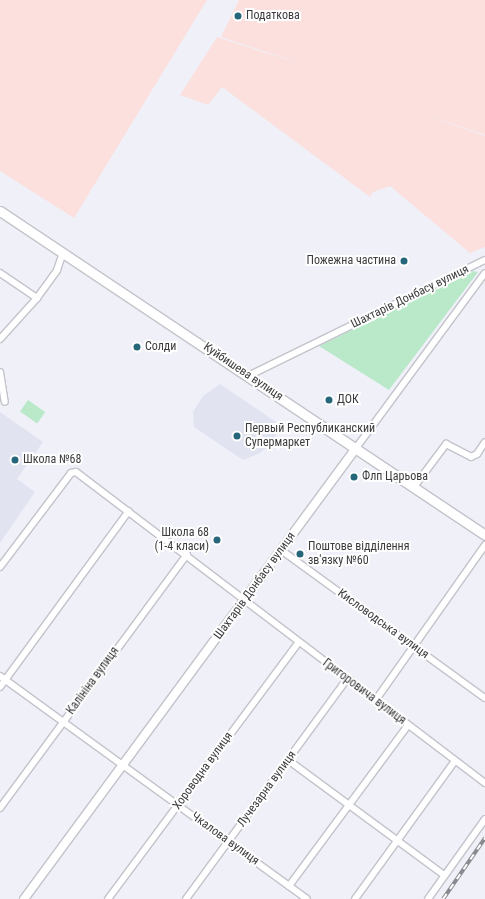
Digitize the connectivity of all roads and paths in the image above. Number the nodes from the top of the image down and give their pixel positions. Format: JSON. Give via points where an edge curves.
{"nodes":[{"id":1,"x":0,"y":211,"type":"edge"},
{"id":2,"x":63,"y":253,"type":"junction"},
{"id":3,"x":485,"y":260,"type":"edge"},
{"id":4,"x":0,"y":273,"type":"edge"},
{"id":5,"x":485,"y":273,"type":"edge"},
{"id":6,"x":37,"y":298,"type":"junction"},
{"id":7,"x":0,"y":339,"type":"edge"},
{"id":8,"x":0,"y":372,"type":"edge"},
{"id":9,"x":248,"y":376,"type":"junction"},
{"id":10,"x":5,"y":402,"type":"dead end"},
{"id":11,"x":485,"y":443,"type":"edge"},
{"id":12,"x":356,"y":448,"type":"junction"},
{"id":13,"x":414,"y":487,"type":"junction"},
{"id":14,"x":129,"y":511,"type":"junction"},
{"id":15,"x":485,"y":535,"type":"edge"},
{"id":16,"x":485,"y":545,"type":"edge"},
{"id":17,"x":281,"y":550,"type":"junction"},
{"id":18,"x":187,"y":554,"type":"junction"},
{"id":19,"x":0,"y":567,"type":"edge"},
{"id":20,"x":243,"y":602,"type":"junction"},
{"id":21,"x":298,"y":643,"type":"junction"},
{"id":22,"x":415,"y":646,"type":"junction"},
{"id":23,"x":3,"y":678,"type":"edge"},
{"id":24,"x":347,"y":679,"type":"junction"},
{"id":25,"x":0,"y":687,"type":"edge"},
{"id":26,"x":485,"y":698,"type":"edge"},
{"id":27,"x":375,"y":701,"type":"junction"},
{"id":28,"x":64,"y":721,"type":"junction"},
{"id":29,"x":408,"y":725,"type":"junction"},
{"id":30,"x":288,"y":760,"type":"junction"},
{"id":31,"x":455,"y":760,"type":"junction"},
{"id":32,"x":123,"y":764,"type":"junction"},
{"id":33,"x":485,"y":783,"type":"edge"},
{"id":34,"x":178,"y":805,"type":"junction"},
{"id":35,"x":349,"y":805,"type":"junction"},
{"id":36,"x":0,"y":808,"type":"edge"},
{"id":37,"x":485,"y":819,"type":"edge"},
{"id":38,"x":397,"y":840,"type":"junction"},
{"id":39,"x":229,"y":842,"type":"junction"},
{"id":40,"x":444,"y":875,"type":"junction"},
{"id":41,"x":289,"y":886,"type":"junction"},
{"id":42,"x":24,"y":899,"type":"edge"},
{"id":43,"x":108,"y":899,"type":"edge"},
{"id":44,"x":186,"y":899,"type":"edge"},
{"id":45,"x":307,"y":899,"type":"edge"},
{"id":46,"x":355,"y":899,"type":"edge"},
{"id":47,"x":428,"y":899,"type":"edge"}],
"edges":[{"from":1,"to":2,"type":"main road","name":"Куйбишева вулиця"},
{"from":2,"to":6,"type":"street","via":[[57,270]]},
{"from":2,"to":9,"type":"main road","name":"Куйбишева вулиця"},
{"from":3,"to":9,"type":"street","name":"Шахтарів Донбасу вулиця"},
{"from":4,"to":6,"type":"street"},
{"from":5,"to":12,"type":"street","name":"Шахтарів Донбасу вулиця"},
{"from":6,"to":7,"type":"street"},
{"from":8,"to":10,"type":"street"},
{"from":9,"to":12,"type":"main road","name":"Куйбишева вулиця"},
{"from":11,"to":13,"type":"street","via":[[477,454],[471,457],[446,444]]},
{"from":12,"to":13,"type":"main road","name":"Куйбишева вулиця"},
{"from":12,"to":17,"type":"street","name":"Шахтарів Донбасу вулиця"},
{"from":13,"to":15,"type":"main road","name":"Куйбишева вулиця"},
{"from":14,"to":18,"type":"street","name":"Григоровича вулиця"},
{"from":14,"to":19,"type":"street","name":"Григоровича вулиця","via":[[73,471]]},
{"from":14,"to":23,"type":"street"},
{"from":16,"to":22,"type":"street"},
{"from":17,"to":20,"type":"street","name":"Шахтарів Донбасу вулиця"},
{"from":17,"to":22,"type":"street","name":"Кисловодська вулиця"},
{"from":18,"to":20,"type":"street","name":"Григоровича вулиця"},
{"from":18,"to":28,"type":"street","name":"Калініна вулиця"},
{"from":20,"to":21,"type":"street","name":"Григоровича вулиця"},
{"from":20,"to":32,"type":"street","name":"Шахтарів Донбасу вулиця"},
{"from":21,"to":24,"type":"street","name":"Григоровича вулиця"},
{"from":21,"to":34,"type":"street","name":"Хороводна вулиця"},
{"from":22,"to":26,"type":"street","name":"Кисловодська вулиця"},
{"from":22,"to":27,"type":"street"},
{"from":23,"to":25,"type":"street"},
{"from":23,"to":28,"type":"street","name":"Чкалова вулиця"},
{"from":24,"to":27,"type":"street","name":"Григоровича вулиця"},
{"from":24,"to":30,"type":"street","name":"Лучезарна вулиця"},
{"from":27,"to":29,"type":"street","name":"Григоровича вулиця"},
{"from":28,"to":32,"type":"street","name":"Чкалова вулиця"},
{"from":28,"to":36,"type":"street","name":"Калініна вулиця"},
{"from":29,"to":31,"type":"street","name":"Григоровича вулиця"},
{"from":29,"to":35,"type":"street"},
{"from":30,"to":35,"type":"street"},
{"from":30,"to":39,"type":"street","name":"Лучезарна вулиця"},
{"from":31,"to":33,"type":"street","name":"Григоровича вулиця"},
{"from":31,"to":38,"type":"street"},
{"from":32,"to":34,"type":"street","name":"Чкалова вулиця"},
{"from":32,"to":42,"type":"street","name":"Шахтарів Донбасу вулиця"},
{"from":34,"to":39,"type":"street","name":"Чкалова вулиця"},
{"from":34,"to":43,"type":"street","name":"Хороводна вулиця"},
{"from":35,"to":38,"type":"street"},
{"from":35,"to":41,"type":"street"},
{"from":37,"to":40,"type":"street"},
{"from":38,"to":40,"type":"street"},
{"from":38,"to":46,"type":"street"},
{"from":39,"to":41,"type":"street","name":"Чкалова вулиця"},
{"from":39,"to":44,"type":"street","name":"Лучезарна вулиця"},
{"from":40,"to":47,"type":"street"},
{"from":41,"to":45,"type":"street","name":"Чкалова вулиця"}]}
